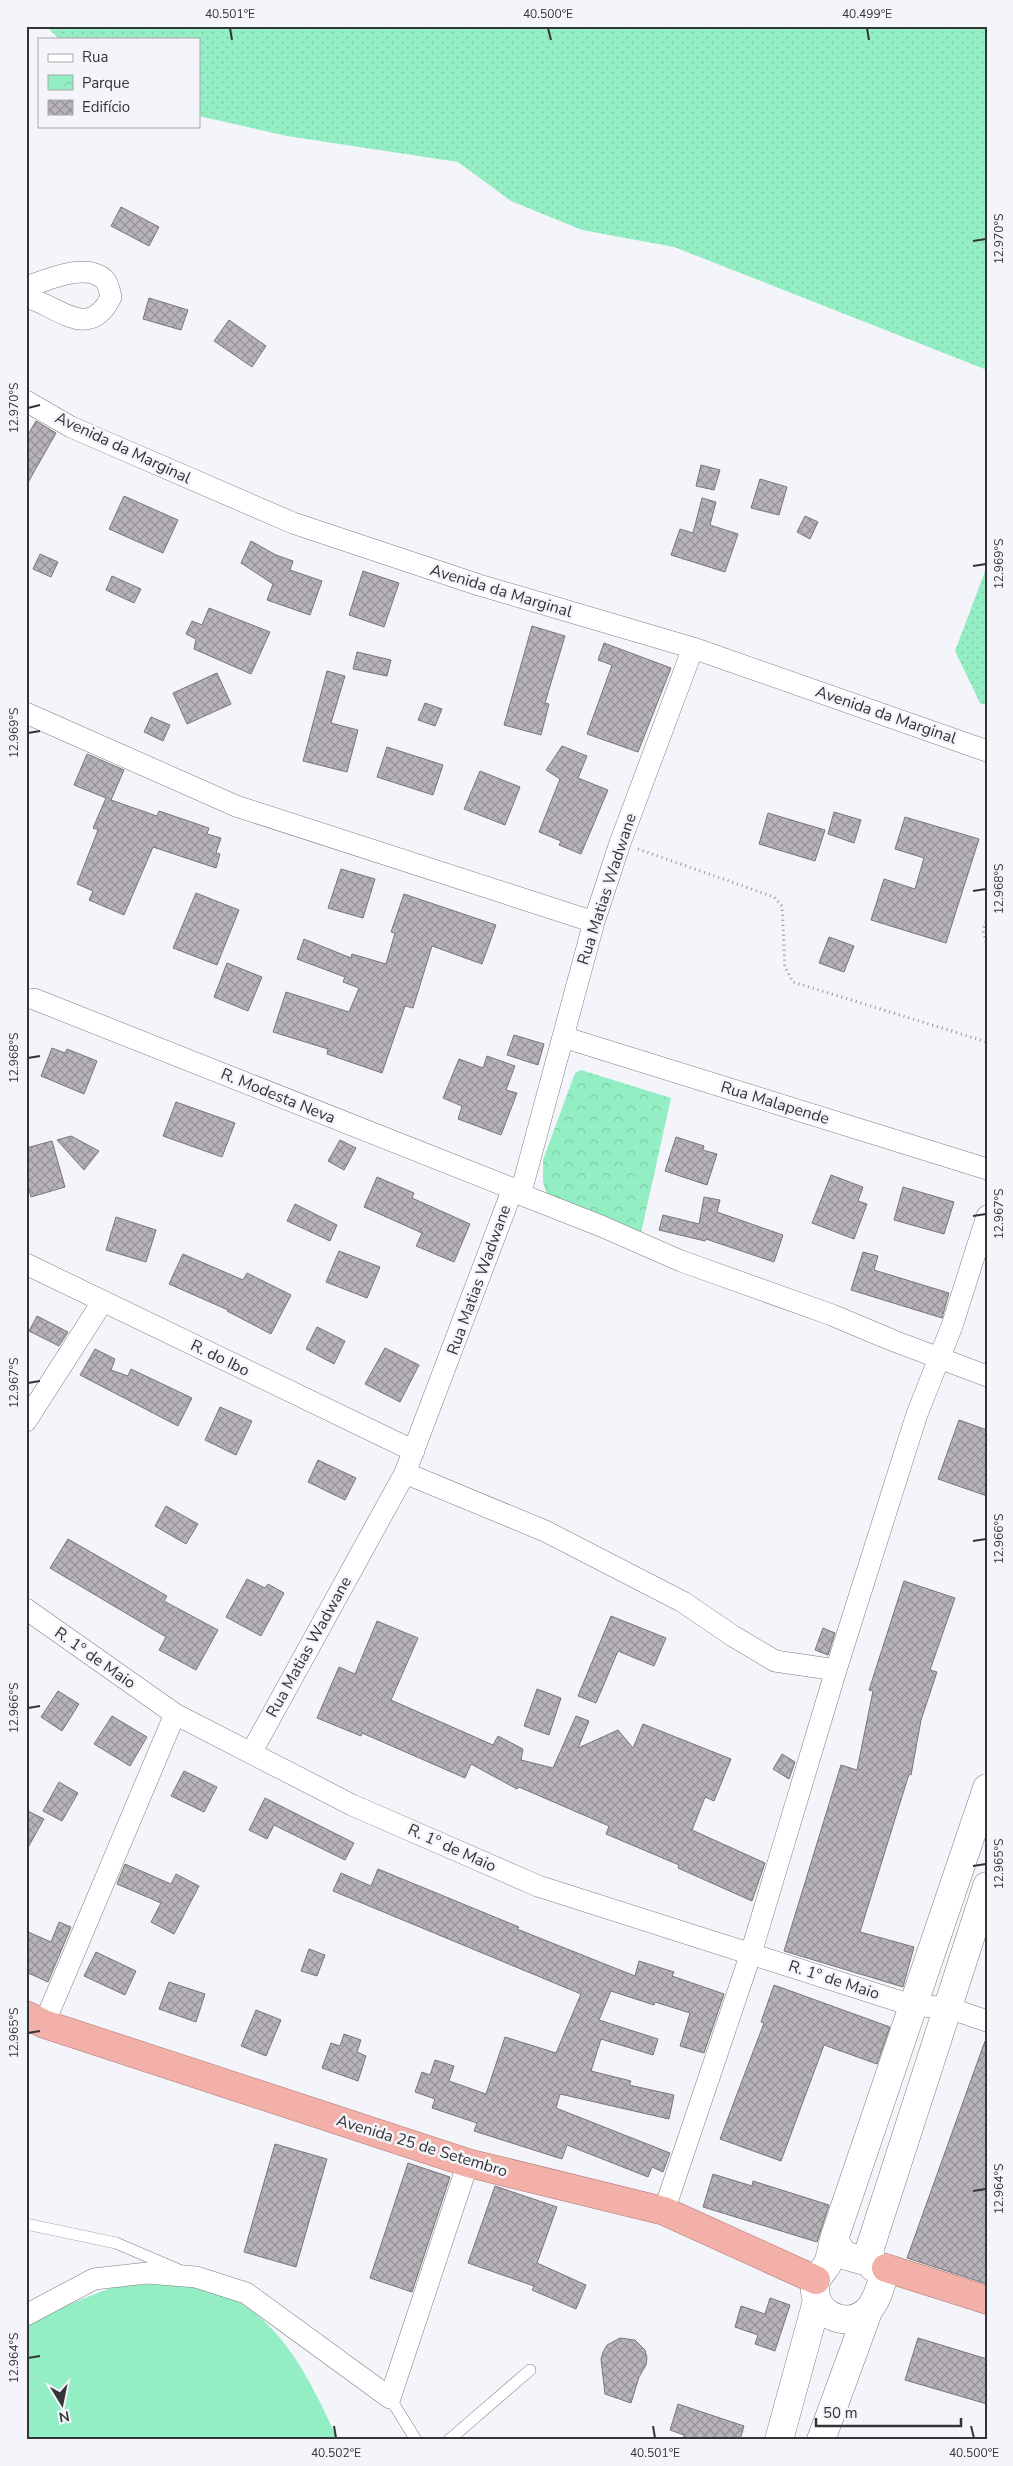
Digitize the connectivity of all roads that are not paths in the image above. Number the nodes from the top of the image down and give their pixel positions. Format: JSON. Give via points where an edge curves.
{"nodes":[{"id":1,"x":26,"y":288,"type":"edge"},
{"id":2,"x":26,"y":297,"type":"edge"},
{"id":3,"x":26,"y":402,"type":"edge"},
{"id":4,"x":692,"y":648,"type":"junction"},
{"id":5,"x":26,"y":713,"type":"edge"},
{"id":6,"x":987,"y":751,"type":"edge"},
{"id":7,"x":594,"y":922,"type":"junction"},
{"id":8,"x":34,"y":999,"type":"dead end"},
{"id":9,"x":563,"y":1036,"type":"junction"},
{"id":10,"x":987,"y":1169,"type":"edge"},
{"id":11,"x":516,"y":1192,"type":"junction"},
{"id":12,"x":987,"y":1216,"type":"edge"},
{"id":13,"x":26,"y":1264,"type":"edge"},
{"id":14,"x":103,"y":1301,"type":"junction"},
{"id":15,"x":939,"y":1359,"type":"junction"},
{"id":16,"x":987,"y":1376,"type":"edge"},
{"id":17,"x":26,"y":1421,"type":"edge"},
{"id":18,"x":414,"y":1451,"type":"junction"},
{"id":19,"x":404,"y":1473,"type":"junction"},
{"id":20,"x":26,"y":1609,"type":"edge"},
{"id":21,"x":836,"y":1670,"type":"junction"},
{"id":22,"x":175,"y":1714,"type":"junction"},
{"id":23,"x":251,"y":1753,"type":"junction"},
{"id":24,"x":987,"y":1788,"type":"edge"},
{"id":25,"x":987,"y":1886,"type":"edge"},
{"id":26,"x":751,"y":1953,"type":"junction"},
{"id":27,"x":914,"y":2006,"type":"junction"},
{"id":28,"x":946,"y":2007,"type":"junction"},
{"id":29,"x":35,"y":2019,"type":"edge"},
{"id":30,"x":987,"y":2021,"type":"edge"},
{"id":31,"x":468,"y":2163,"type":"junction"},
{"id":32,"x":664,"y":2211,"type":"junction"},
{"id":33,"x":26,"y":2224,"type":"edge"},
{"id":34,"x":834,"y":2239,"type":"junction"},
{"id":35,"x":877,"y":2260,"type":"junction"},
{"id":36,"x":196,"y":2278,"type":"junction"},
{"id":37,"x":816,"y":2290,"type":"junction"},
{"id":38,"x":987,"y":2300,"type":"edge"},
{"id":39,"x":869,"y":2309,"type":"junction"},
{"id":40,"x":26,"y":2315,"type":"edge"},
{"id":41,"x":530,"y":2370,"type":"dead end"},
{"id":42,"x":390,"y":2398,"type":"junction"},
{"id":43,"x":416,"y":2440,"type":"edge"},
{"id":44,"x":449,"y":2440,"type":"edge"},
{"id":45,"x":779,"y":2440,"type":"edge"},
{"id":46,"x":821,"y":2440,"type":"edge"}],
"edges":[{"from":1,"to":2,"type":"street","via":[[79,272],[94,273],[106,281],[111,297],[105,310],[95,317],[78,320]]},
{"from":3,"to":4,"type":"street","name":"Avenida da Marginal","via":[[71,427],[292,524],[479,585]]},
{"from":4,"to":6,"type":"street","name":"Avenida da Marginal"},
{"from":4,"to":7,"type":"street","name":"Rua Matias Wadwane"},
{"from":5,"to":7,"type":"street","via":[[236,806]]},
{"from":7,"to":9,"type":"street","name":"Rua Matias Wadwane"},
{"from":8,"to":11,"type":"street","name":"R. Modesta Neva"},
{"from":9,"to":10,"type":"street","name":"Rua Malapende"},
{"from":9,"to":11,"type":"street","name":"Rua Matias Wadwane"},
{"from":11,"to":15,"type":"street","name":"R. Modesta Neva","via":[[680,1261],[832,1315]]},
{"from":11,"to":18,"type":"street","name":"Rua Matias Wadwane"},
{"from":12,"to":15,"type":"street"},
{"from":13,"to":14,"type":"street","name":"R. do Ibo"},
{"from":14,"to":17,"type":"street"},
{"from":14,"to":18,"type":"street","name":"R. do Ibo"},
{"from":15,"to":16,"type":"street","name":"R. Modesta Neva"},
{"from":15,"to":21,"type":"street","via":[[917,1414]]},
{"from":18,"to":19,"type":"street","name":"Rua Matias Wadwane"},
{"from":19,"to":21,"type":"street","via":[[545,1531],[683,1602],[775,1661]]},
{"from":19,"to":23,"type":"street","name":"Rua Matias Wadwane"},
{"from":20,"to":22,"type":"street","name":"R. 1º de Maio"},
{"from":21,"to":26,"type":"street"},
{"from":22,"to":23,"type":"street","name":"R. 1º de Maio"},
{"from":22,"to":29,"type":"street"},
{"from":23,"to":26,"type":"street","name":"R. 1º de Maio","via":[[352,1804],[538,1886]]},
{"from":24,"to":27,"type":"street"},
{"from":25,"to":28,"type":"street"},
{"from":26,"to":27,"type":"street","name":"R. 1º de Maio"},
{"from":26,"to":32,"type":"street"},
{"from":27,"to":28,"type":"street","name":"R. 1º de Maio"},
{"from":27,"to":34,"type":"street"},
{"from":28,"to":30,"type":"street"},
{"from":28,"to":35,"type":"street"},
{"from":29,"to":31,"type":"highway","name":"Avenida 25 de Setembro"},
{"from":31,"to":32,"type":"highway","name":"Avenida 25 de Setembro"},
{"from":31,"to":42,"type":"street"},
{"from":32,"to":37,"type":"highway","name":"Avenida 25 de Setembro"},
{"from":33,"to":36,"type":"lane","via":[[116,2243]]},
{"from":34,"to":35,"type":"street","via":[[843,2255],[856,2260]]},
{"from":34,"to":37,"type":"street","via":[[828,2264]]},
{"from":35,"to":38,"type":"highway"},
{"from":35,"to":39,"type":"street","via":[[874,2303]]},
{"from":36,"to":40,"type":"street","via":[[147,2273],[94,2279]]},
{"from":36,"to":42,"type":"street","via":[[246,2293]]},
{"from":37,"to":39,"type":"street","via":[[831,2316],[841,2320],[852,2319]]},
{"from":37,"to":45,"type":"street"},
{"from":39,"to":46,"type":"street"},
{"from":41,"to":44,"type":"lane"},
{"from":42,"to":43,"type":"lane"}]}
